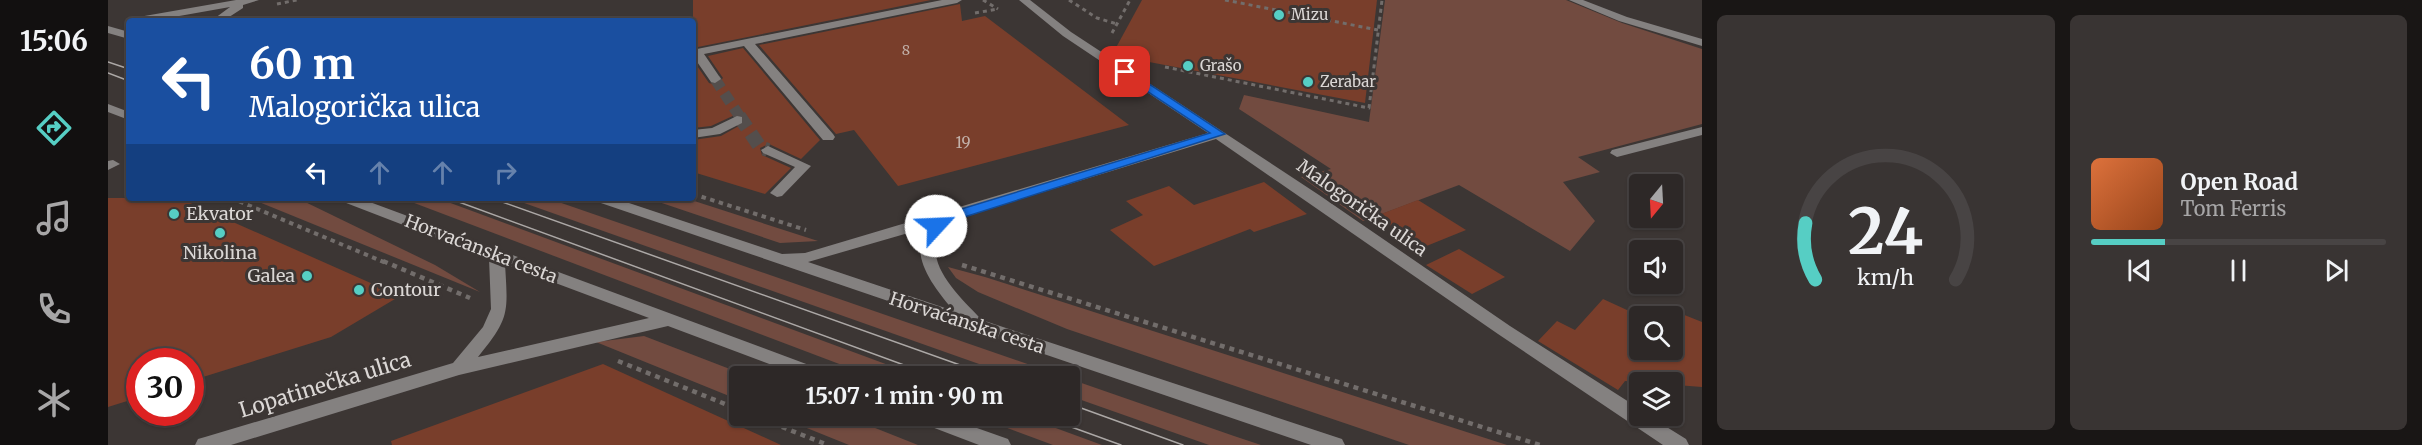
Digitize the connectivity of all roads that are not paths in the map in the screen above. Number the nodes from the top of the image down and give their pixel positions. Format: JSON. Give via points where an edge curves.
{"nodes":[{"id":1,"x":957,"y":0,"type":"edge"},
{"id":2,"x":1024,"y":0,"type":"edge"},
{"id":3,"x":1574,"y":0,"type":"edge"},
{"id":4,"x":250,"y":1,"type":"edge"},
{"id":5,"x":149,"y":18,"type":"edge"},
{"id":6,"x":221,"y":18,"type":"edge"},
{"id":7,"x":126,"y":22,"type":"edge"},
{"id":8,"x":108,"y":27,"type":"edge"},
{"id":9,"x":126,"y":35,"type":"edge"},
{"id":10,"x":747,"y":42,"type":"junction"},
{"id":11,"x":1702,"y":43,"type":"edge"},
{"id":12,"x":696,"y":53,"type":"edge"},
{"id":13,"x":696,"y":54,"type":"edge"},
{"id":14,"x":715,"y":79,"type":"tunnel mouth"},
{"id":15,"x":108,"y":108,"type":"edge"},
{"id":16,"x":126,"y":115,"type":"edge"},
{"id":17,"x":737,"y":120,"type":"dead end"},
{"id":18,"x":1702,"y":131,"type":"edge"},
{"id":19,"x":696,"y":134,"type":"edge"},
{"id":20,"x":1219,"y":134,"type":"junction"},
{"id":21,"x":828,"y":137,"type":"dead end"},
{"id":22,"x":768,"y":150,"type":"tunnel mouth"},
{"id":23,"x":1617,"y":153,"type":"dead end"},
{"id":24,"x":777,"y":194,"type":"dead end"},
{"id":25,"x":354,"y":201,"type":"edge"},
{"id":26,"x":609,"y":201,"type":"edge"},
{"id":27,"x":950,"y":217,"type":"junction"},
{"id":28,"x":497,"y":255,"type":"junction"},
{"id":29,"x":772,"y":258,"type":"junction"},
{"id":30,"x":668,"y":320,"type":"junction"},
{"id":31,"x":979,"y":327,"type":"junction"},
{"id":32,"x":792,"y":366,"type":"edge"},
{"id":33,"x":459,"y":368,"type":"junction"},
{"id":34,"x":950,"y":426,"type":"edge"},
{"id":35,"x":205,"y":445,"type":"edge"},
{"id":36,"x":1002,"y":445,"type":"edge"},
{"id":37,"x":1335,"y":445,"type":"edge"},
{"id":38,"x":1679,"y":445,"type":"edge"}],
"edges":[{"from":1,"to":10,"type":"street"},
{"from":2,"to":20,"type":"street","name":"Malogorička ulica","via":[[1067,34]]},
{"from":3,"to":11,"type":"street"},
{"from":4,"to":5,"type":"street"},
{"from":4,"to":6,"type":"street"},
{"from":7,"to":8,"type":"street"},
{"from":8,"to":9,"type":"street"},
{"from":10,"to":12,"type":"street"},
{"from":10,"to":21,"type":"street"},
{"from":13,"to":14,"type":"street"},
{"from":15,"to":16,"type":"street"},
{"from":17,"to":19,"type":"street","via":[[715,131]]},
{"from":18,"to":23,"type":"street"},
{"from":20,"to":27,"type":"street"},
{"from":20,"to":38,"type":"street","name":"Malogorička ulica"},
{"from":22,"to":24,"type":"street","via":[[804,166]]},
{"from":25,"to":28,"type":"street","name":"Horvaćanska cesta"},
{"from":26,"to":29,"type":"street","name":"Horvaćanska cesta"},
{"from":27,"to":29,"type":"street","via":[[828,253]]},
{"from":27,"to":31,"type":"street","via":[[936,226],[927,241],[928,259],[940,284]]},
{"from":28,"to":30,"type":"street","name":"Horvaćanska cesta"},
{"from":28,"to":33,"type":"street","via":[[499,309],[490,330]]},
{"from":29,"to":31,"type":"street","name":"Horvaćanska cesta"},
{"from":30,"to":32,"type":"street","name":"Horvaćanska cesta"},
{"from":30,"to":33,"type":"street","name":"Lopatinečka ulica"},
{"from":31,"to":37,"type":"street","name":"Horvaćanska cesta"},
{"from":33,"to":35,"type":"street","name":"Lopatinečka ulica"},
{"from":34,"to":36,"type":"street"}]}
